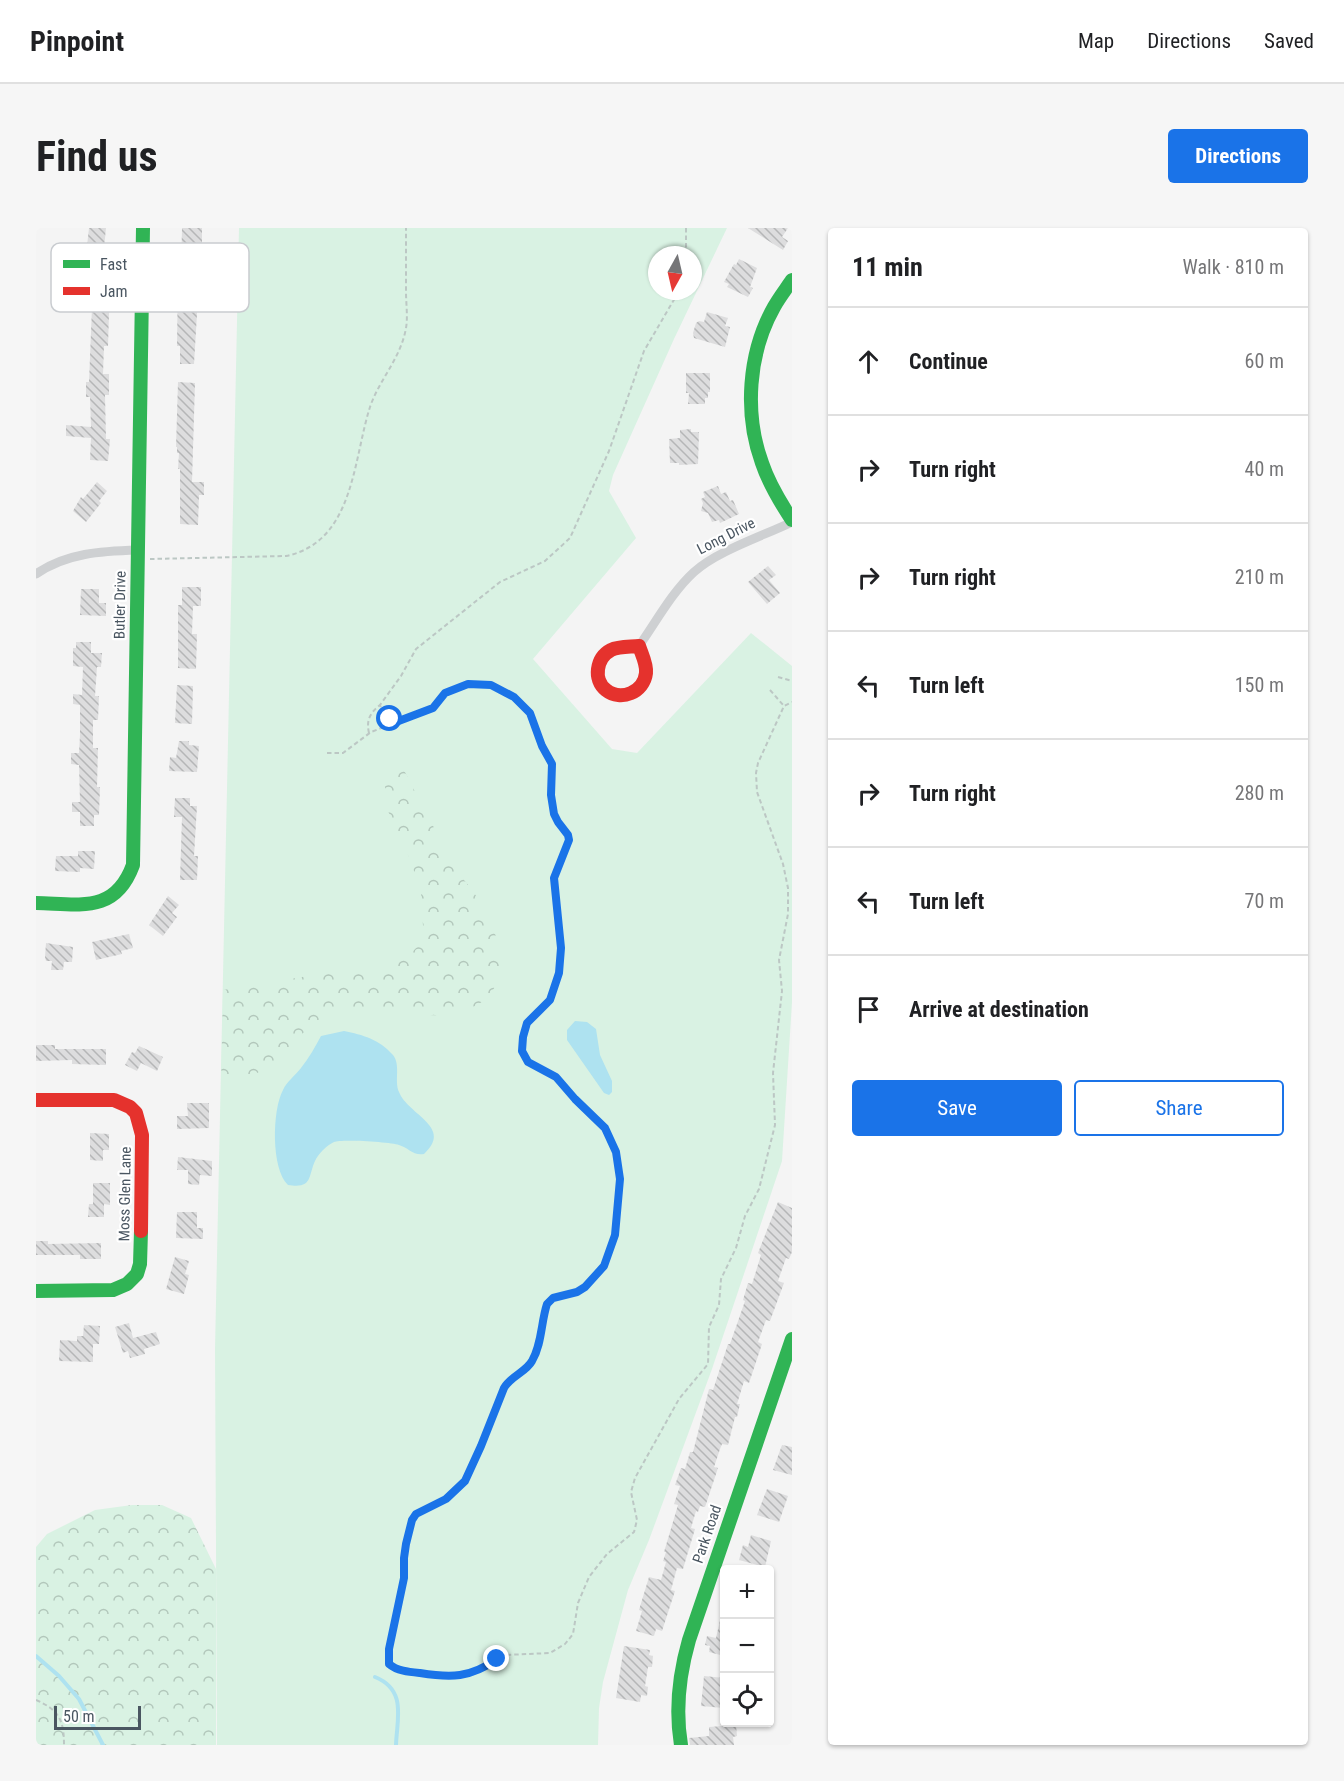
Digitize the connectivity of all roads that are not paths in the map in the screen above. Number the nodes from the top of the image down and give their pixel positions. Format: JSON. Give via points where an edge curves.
{"nodes":[{"id":1,"x":792,"y":280,"type":"edge"},
{"id":2,"x":143,"y":312,"type":"edge"},
{"id":3,"x":792,"y":521,"type":"edge"},
{"id":4,"x":143,"y":555,"type":"junction"},
{"id":5,"x":36,"y":574,"type":"edge"},
{"id":6,"x":639,"y":646,"type":"dead end"},
{"id":7,"x":36,"y":903,"type":"edge"},
{"id":8,"x":36,"y":1100,"type":"edge"},
{"id":9,"x":36,"y":1291,"type":"edge"},
{"id":10,"x":792,"y":1339,"type":"edge"},
{"id":11,"x":681,"y":1745,"type":"edge"}],
"edges":[{"from":1,"to":3,"type":"street","via":[[775,304],[758,341],[750,402],[760,463]]},
{"from":2,"to":4,"type":"street","name":"Butler Drive"},
{"from":3,"to":6,"type":"street","name":"Long Drive","via":[[694,572]]},
{"from":4,"to":5,"type":"street","via":[[101,552],[78,556]]},
{"from":4,"to":7,"type":"street","name":"Butler Drive","via":[[131,874],[123,890],[110,899]]},
{"from":8,"to":9,"type":"street","name":"Moss Glen Lane","via":[[122,1102],[137,1114],[142,1135],[140,1264],[135,1279],[112,1290]]},
{"from":10,"to":11,"type":"street","name":"Park Road","via":[[685,1651],[677,1712]]}]}
